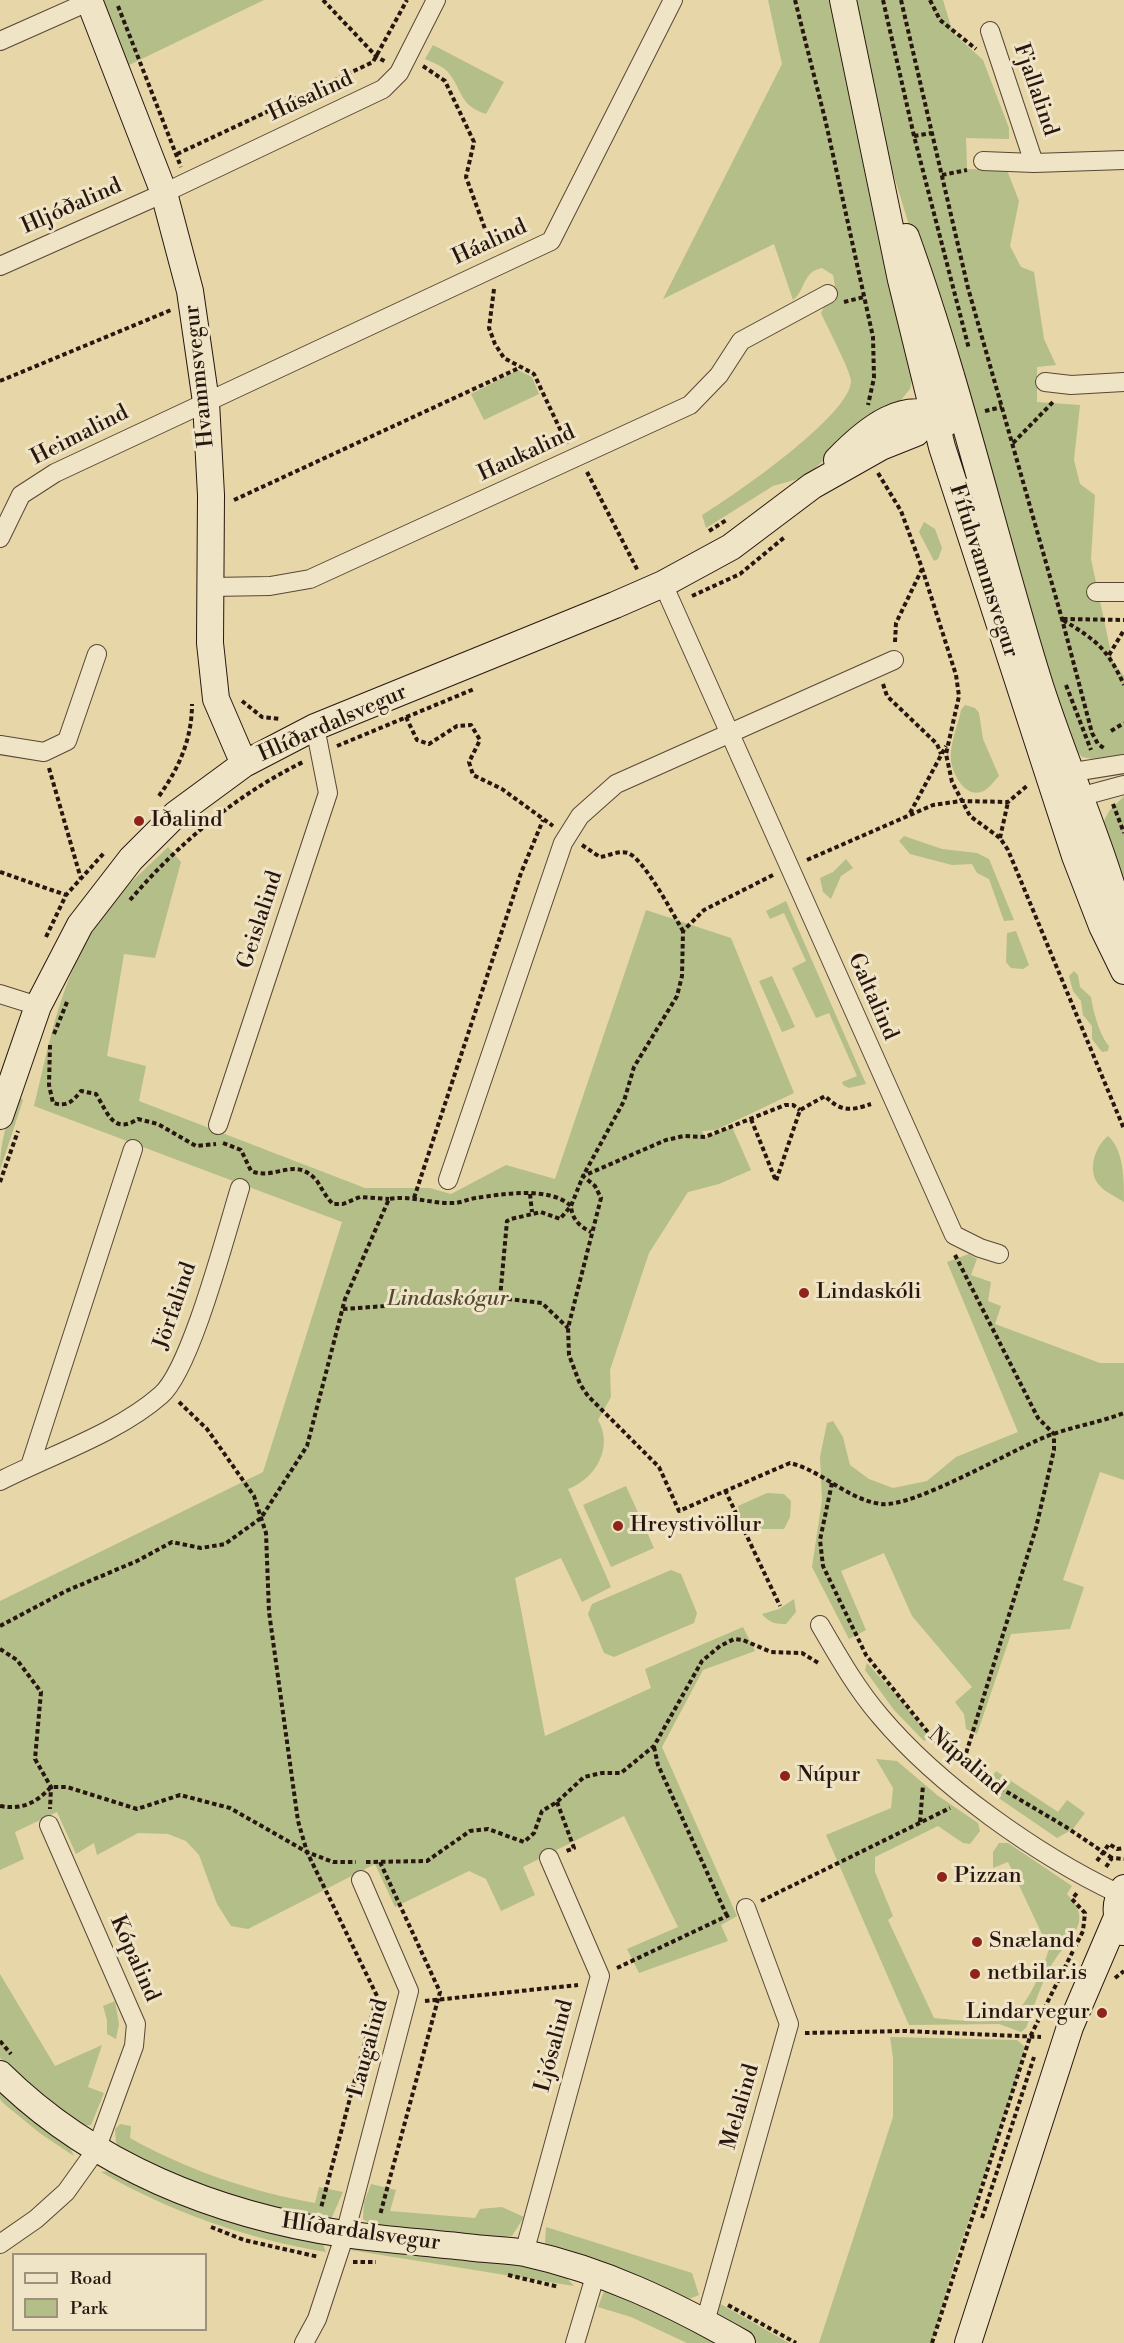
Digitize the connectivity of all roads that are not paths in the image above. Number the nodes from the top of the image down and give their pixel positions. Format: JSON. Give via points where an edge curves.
{"nodes":[{"id":1,"x":436,"y":0,"type":"edge"},
{"id":2,"x":673,"y":0,"type":"edge"},
{"id":3,"x":843,"y":0,"type":"edge"},
{"id":4,"x":89,"y":1,"type":"edge"},
{"id":5,"x":990,"y":31,"type":"dead end"},
{"id":6,"x":0,"y":41,"type":"edge"},
{"id":7,"x":878,"y":160,"type":"junction"},
{"id":8,"x":1124,"y":160,"type":"edge"},
{"id":9,"x":983,"y":161,"type":"road end"},
{"id":10,"x":1034,"y":164,"type":"junction"},
{"id":11,"x":175,"y":188,"type":"junction"},
{"id":12,"x":0,"y":266,"type":"edge"},
{"id":13,"x":828,"y":294,"type":"dead end"},
{"id":14,"x":951,"y":375,"type":"junction"},
{"id":15,"x":1045,"y":382,"type":"dead end"},
{"id":16,"x":1124,"y":382,"type":"edge"},
{"id":17,"x":206,"y":402,"type":"junction"},
{"id":18,"x":935,"y":415,"type":"junction"},
{"id":19,"x":0,"y":538,"type":"edge"},
{"id":20,"x":998,"y":544,"type":"junction"},
{"id":21,"x":656,"y":578,"type":"junction"},
{"id":22,"x":211,"y":587,"type":"junction"},
{"id":23,"x":1096,"y":592,"type":"dead end"},
{"id":24,"x":1124,"y":592,"type":"edge"},
{"id":25,"x":97,"y":654,"type":"dead end"},
{"id":26,"x":894,"y":660,"type":"road end"},
{"id":27,"x":315,"y":727,"type":"junction"},
{"id":28,"x":730,"y":733,"type":"junction"},
{"id":29,"x":0,"y":746,"type":"edge"},
{"id":30,"x":244,"y":764,"type":"junction"},
{"id":31,"x":1124,"y":764,"type":"edge"},
{"id":32,"x":1050,"y":778,"type":"junction"},
{"id":33,"x":1124,"y":785,"type":"edge"},
{"id":34,"x":1070,"y":800,"type":"junction"},
{"id":35,"x":1124,"y":929,"type":"edge"},
{"id":36,"x":1124,"y":971,"type":"edge"},
{"id":37,"x":0,"y":994,"type":"edge"},
{"id":38,"x":38,"y":1006,"type":"junction"},
{"id":39,"x":9,"y":1122,"type":"edge"},
{"id":40,"x":218,"y":1125,"type":"dead end"},
{"id":41,"x":133,"y":1149,"type":"dead end"},
{"id":42,"x":448,"y":1180,"type":"dead end"},
{"id":43,"x":240,"y":1188,"type":"dead end"},
{"id":44,"x":999,"y":1254,"type":"dead end"},
{"id":45,"x":30,"y":1466,"type":"junction"},
{"id":46,"x":0,"y":1481,"type":"edge"},
{"id":47,"x":820,"y":1625,"type":"dead end"},
{"id":48,"x":49,"y":1825,"type":"road end"},
{"id":49,"x":549,"y":1858,"type":"road end"},
{"id":50,"x":361,"y":1880,"type":"dead end"},
{"id":51,"x":747,"y":1908,"type":"road end"},
{"id":52,"x":1121,"y":1908,"type":"edge"},
{"id":53,"x":1124,"y":1948,"type":"edge"},
{"id":54,"x":1092,"y":1971,"type":"junction"},
{"id":55,"x":8,"y":2066,"type":"edge"},
{"id":56,"x":96,"y":2150,"type":"junction"},
{"id":57,"x":348,"y":2223,"type":"junction"},
{"id":58,"x":0,"y":2244,"type":"edge"},
{"id":59,"x":524,"y":2253,"type":"junction"},
{"id":60,"x":596,"y":2273,"type":"junction"},
{"id":61,"x":705,"y":2322,"type":"junction"},
{"id":62,"x":304,"y":2343,"type":"edge"},
{"id":63,"x":575,"y":2343,"type":"edge"},
{"id":64,"x":742,"y":2343,"type":"edge"},
{"id":65,"x":968,"y":2343,"type":"edge"}],
"edges":[{"from":1,"to":11,"type":"street","name":"Húsalind","via":[[404,65],[383,89]]},
{"from":2,"to":17,"type":"street","name":"Háalind","via":[[551,241]]},
{"from":3,"to":7,"type":"street","name":"Fífuhvammsvegur"},
{"from":4,"to":6,"type":"street"},
{"from":4,"to":11,"type":"street","name":"Hvammsvegur"},
{"from":5,"to":10,"type":"street","name":"Fjallalind"},
{"from":7,"to":14,"type":"street","name":"Fífuhvammsvegur","via":[[921,277]]},
{"from":7,"to":18,"type":"street","name":"Fífuhvammsvegur"},
{"from":8,"to":10,"type":"street","name":"Fjallalind"},
{"from":9,"to":10,"type":"street","name":"Fjallalind"},
{"from":11,"to":12,"type":"street","name":"Hljóðalind"},
{"from":11,"to":17,"type":"street","name":"Hvammsvegur"},
{"from":13,"to":22,"type":"street","name":"Haukalind","via":[[741,341],[718,375],[690,405],[310,579],[270,586]]},
{"from":14,"to":18,"type":"street","name":"Hlíðardalsvegur","via":[[948,395]]},
{"from":14,"to":20,"type":"street","name":"Fífuhvammsvegur"},
{"from":15,"to":16,"type":"street"},
{"from":17,"to":19,"type":"street","name":"Heimalind","via":[[55,472],[21,495]]},
{"from":17,"to":22,"type":"street","name":"Hvammsvegur"},
{"from":18,"to":20,"type":"street","via":[[949,425],[959,442],[981,515]]},
{"from":18,"to":21,"type":"street","name":"Hlíðardalsvegur","via":[[916,434],[881,447],[812,486],[731,547]]},
{"from":18,"to":32,"type":"street","name":"Fífuhvammsvegur"},
{"from":20,"to":32,"type":"street","name":"Fífuhvammsvegur","via":[[1038,679]]},
{"from":21,"to":27,"type":"street","name":"Hlíðardalsvegur"},
{"from":21,"to":28,"type":"street","name":"Galtalind"},
{"from":22,"to":30,"type":"street","name":"Hvammsvegur","via":[[210,643],[216,699]]},
{"from":23,"to":24,"type":"street"},
{"from":25,"to":29,"type":"street","via":[[67,741],[44,752]]},
{"from":26,"to":28,"type":"street"},
{"from":27,"to":30,"type":"street","name":"Hlíðardalsvegur"},
{"from":27,"to":40,"type":"street","name":"Geislalind","via":[[328,792]]},
{"from":28,"to":42,"type":"street","via":[[616,784],[592,803],[567,835]]},
{"from":28,"to":44,"type":"street","name":"Galtalind","via":[[954,1235]]},
{"from":30,"to":38,"type":"street","name":"Hlíðardalsvegur","via":[[176,814],[131,859],[80,925]]},
{"from":31,"to":32,"type":"street"},
{"from":32,"to":34,"type":"street","name":"Fífuhvammsvegur"},
{"from":33,"to":34,"type":"street"},
{"from":34,"to":35,"type":"street","name":"Fífuhvammsvegur"},
{"from":34,"to":36,"type":"street","name":"Fífuhvammsvegur","via":[[1098,916]]},
{"from":37,"to":38,"type":"street"},
{"from":38,"to":39,"type":"street","name":"Hlíðardalsvegur"},
{"from":41,"to":45,"type":"street"},
{"from":43,"to":45,"type":"street","name":"Jörfalind","via":[[185,1360],[162,1395],[116,1424]]},
{"from":45,"to":46,"type":"street","name":"Jörfalind"},
{"from":47,"to":52,"type":"street","name":"Núpalind","via":[[880,1717],[937,1773],[1018,1835],[1095,1883]]},
{"from":48,"to":56,"type":"street","name":"Kópalind","via":[[136,2024],[134,2046]]},
{"from":49,"to":59,"type":"street","name":"Ljósalind","via":[[599,1980]]},
{"from":50,"to":57,"type":"street","name":"Laugalind","via":[[409,1991]]},
{"from":51,"to":61,"type":"street","name":"Melalind","via":[[789,2024]]},
{"from":52,"to":54,"type":"street"},
{"from":53,"to":54,"type":"street"},
{"from":54,"to":65,"type":"street","via":[[1056,2066]]},
{"from":55,"to":56,"type":"street","name":"Hlíðardalsvegur","via":[[49,2116]]},
{"from":56,"to":57,"type":"street","name":"Hlíðardalsvegur","via":[[184,2193],[232,2210],[278,2222]]},
{"from":56,"to":58,"type":"street","name":"Kópalind","via":[[66,2192]]},
{"from":57,"to":59,"type":"street","name":"Hlíðardalsvegur"},
{"from":57,"to":62,"type":"street","name":"Laugalind","via":[[317,2319]]},
{"from":59,"to":60,"type":"street","name":"Hlíðardalsvegur"},
{"from":60,"to":61,"type":"street","name":"Hlíðardalsvegur","via":[[651,2294]]},
{"from":60,"to":63,"type":"street"},
{"from":61,"to":64,"type":"street","name":"Hlíðardalsvegur"}]}
